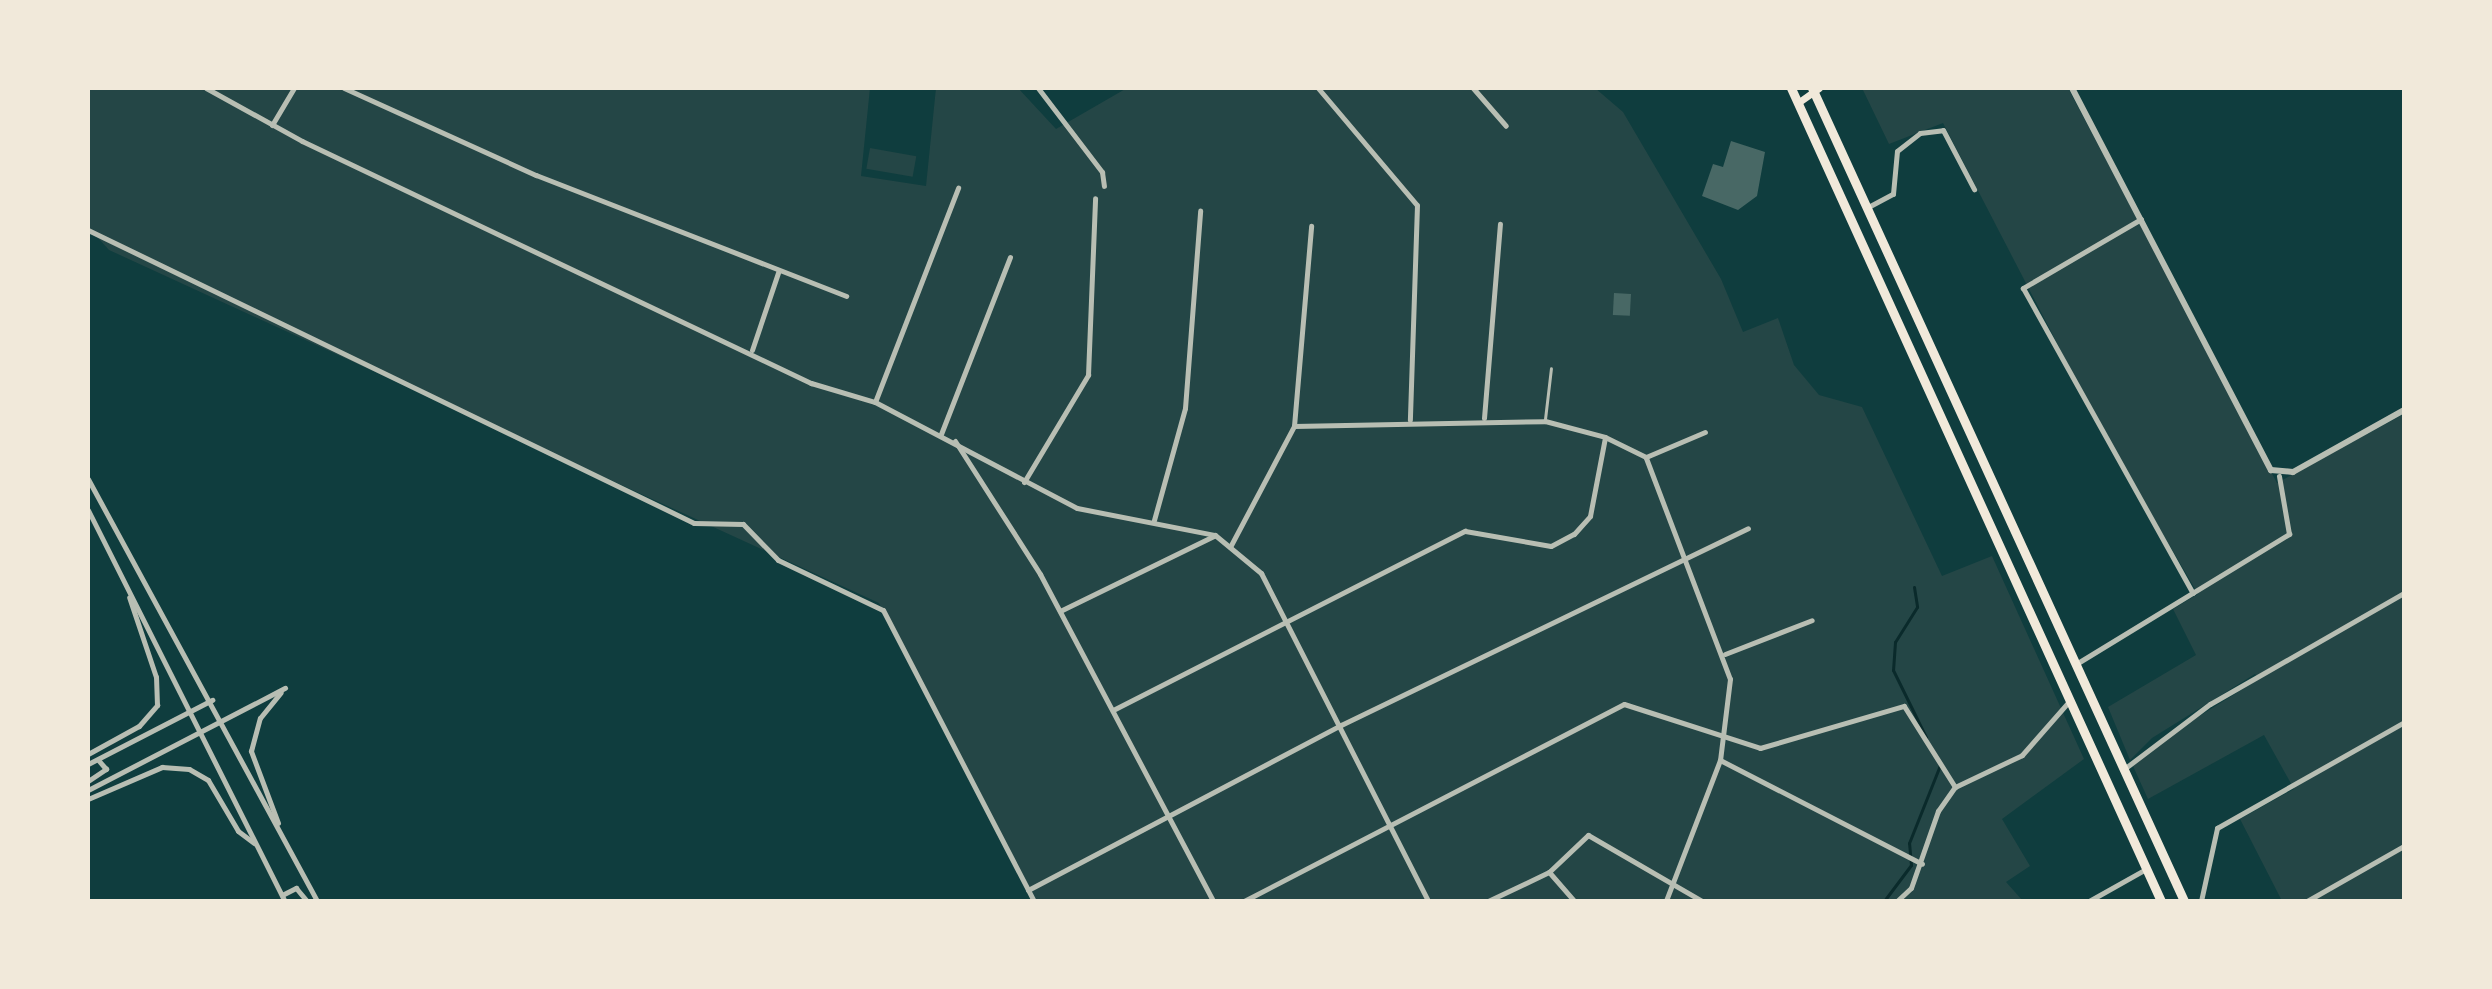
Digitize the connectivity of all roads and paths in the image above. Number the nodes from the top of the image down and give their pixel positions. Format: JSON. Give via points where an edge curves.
{"nodes":[{"id":1,"x":206,"y":88,"type":"edge"},
{"id":2,"x":294,"y":88,"type":"edge"},
{"id":3,"x":344,"y":88,"type":"edge"},
{"id":4,"x":1038,"y":88,"type":"edge"},
{"id":5,"x":1318,"y":88,"type":"edge"},
{"id":6,"x":1473,"y":88,"type":"edge"},
{"id":7,"x":1791,"y":88,"type":"edge"},
{"id":8,"x":2072,"y":88,"type":"edge"},
{"id":9,"x":1815,"y":90,"type":"edge"},
{"id":10,"x":1799,"y":102,"type":"junction"},
{"id":11,"x":272,"y":125,"type":"junction"},
{"id":12,"x":1506,"y":126,"type":"dead end"},
{"id":13,"x":1104,"y":186,"type":"dead end"},
{"id":14,"x":958,"y":188,"type":"dead end"},
{"id":15,"x":1974,"y":189,"type":"dead end"},
{"id":16,"x":1095,"y":198,"type":"dead end"},
{"id":17,"x":1870,"y":206,"type":"junction"},
{"id":18,"x":1200,"y":211,"type":"dead end"},
{"id":19,"x":2141,"y":219,"type":"junction"},
{"id":20,"x":1500,"y":224,"type":"dead end"},
{"id":21,"x":1311,"y":226,"type":"dead end"},
{"id":22,"x":88,"y":230,"type":"edge"},
{"id":23,"x":1010,"y":257,"type":"dead end"},
{"id":24,"x":779,"y":270,"type":"junction"},
{"id":25,"x":846,"y":296,"type":"dead end"},
{"id":26,"x":752,"y":350,"type":"junction"},
{"id":27,"x":1551,"y":368,"type":"dead end"},
{"id":28,"x":875,"y":402,"type":"junction"},
{"id":29,"x":2404,"y":410,"type":"edge"},
{"id":30,"x":1484,"y":418,"type":"junction"},
{"id":31,"x":1410,"y":420,"type":"junction"},
{"id":32,"x":1545,"y":421,"type":"junction"},
{"id":33,"x":1294,"y":426,"type":"junction"},
{"id":34,"x":1705,"y":432,"type":"dead end"},
{"id":35,"x":941,"y":434,"type":"junction"},
{"id":36,"x":1605,"y":437,"type":"junction"},
{"id":37,"x":954,"y":440,"type":"junction"},
{"id":38,"x":1646,"y":457,"type":"junction"},
{"id":39,"x":2279,"y":476,"type":"junction"},
{"id":40,"x":88,"y":479,"type":"edge"},
{"id":41,"x":1024,"y":482,"type":"junction"},
{"id":42,"x":88,"y":510,"type":"edge"},
{"id":43,"x":1154,"y":520,"type":"junction"},
{"id":44,"x":1748,"y":528,"type":"dead end"},
{"id":45,"x":1215,"y":535,"type":"junction"},
{"id":46,"x":1230,"y":547,"type":"junction"},
{"id":47,"x":1681,"y":555,"type":"junction"},
{"id":48,"x":2193,"y":593,"type":"junction"},
{"id":49,"x":2404,"y":593,"type":"edge"},
{"id":50,"x":130,"y":596,"type":"junction"},
{"id":51,"x":1060,"y":611,"type":"junction"},
{"id":52,"x":1286,"y":619,"type":"junction"},
{"id":53,"x":1812,"y":620,"type":"dead end"},
{"id":54,"x":1725,"y":654,"type":"junction"},
{"id":55,"x":2076,"y":664,"type":"junction"},
{"id":56,"x":2072,"y":698,"type":"junction"},
{"id":57,"x":212,"y":700,"type":"junction"},
{"id":58,"x":1113,"y":710,"type":"junction"},
{"id":59,"x":187,"y":712,"type":"junction"},
{"id":60,"x":222,"y":720,"type":"junction"},
{"id":61,"x":2404,"y":722,"type":"edge"},
{"id":62,"x":1341,"y":725,"type":"junction"},
{"id":63,"x":197,"y":733,"type":"junction"},
{"id":64,"x":1727,"y":737,"type":"junction"},
{"id":65,"x":88,"y":754,"type":"edge"},
{"id":66,"x":96,"y":760,"type":"junction"},
{"id":67,"x":1720,"y":760,"type":"junction"},
{"id":68,"x":88,"y":764,"type":"edge"},
{"id":69,"x":2123,"y":769,"type":"junction"},
{"id":70,"x":88,"y":781,"type":"edge"},
{"id":71,"x":1955,"y":787,"type":"junction"},
{"id":72,"x":88,"y":790,"type":"edge"},
{"id":73,"x":88,"y":799,"type":"edge"},
{"id":74,"x":1168,"y":816,"type":"junction"},
{"id":75,"x":1391,"y":825,"type":"junction"},
{"id":76,"x":279,"y":828,"type":"junction"},
{"id":77,"x":256,"y":845,"type":"junction"},
{"id":78,"x":2404,"y":846,"type":"edge"},
{"id":79,"x":1922,"y":864,"type":"junction"},
{"id":80,"x":2147,"y":869,"type":"junction"},
{"id":81,"x":1549,"y":872,"type":"junction"},
{"id":82,"x":1674,"y":883,"type":"junction"},
{"id":83,"x":1028,"y":890,"type":"junction"},
{"id":84,"x":284,"y":898,"type":"edge"},
{"id":85,"x":307,"y":901,"type":"edge"},
{"id":86,"x":317,"y":901,"type":"edge"},
{"id":87,"x":1034,"y":901,"type":"edge"},
{"id":88,"x":1213,"y":901,"type":"edge"},
{"id":89,"x":1244,"y":901,"type":"edge"},
{"id":90,"x":1428,"y":901,"type":"edge"},
{"id":91,"x":1488,"y":901,"type":"edge"},
{"id":92,"x":1574,"y":901,"type":"edge"},
{"id":93,"x":1666,"y":901,"type":"edge"},
{"id":94,"x":1702,"y":901,"type":"edge"},
{"id":95,"x":1897,"y":901,"type":"edge"},
{"id":96,"x":2089,"y":901,"type":"edge"},
{"id":97,"x":2161,"y":901,"type":"edge"},
{"id":98,"x":2184,"y":901,"type":"edge"},
{"id":99,"x":2201,"y":901,"type":"edge"},
{"id":100,"x":2307,"y":901,"type":"edge"}],
"edges":[{"from":1,"to":11,"type":"street"},
{"from":2,"to":11,"type":"street"},
{"from":3,"to":24,"type":"street","via":[[536,175]]},
{"from":4,"to":13,"type":"street","via":[[1102,172]]},
{"from":5,"to":31,"type":"street","via":[[1417,205]]},
{"from":6,"to":12,"type":"street"},
{"from":7,"to":10,"type":"highway"},
{"from":8,"to":19,"type":"street"},
{"from":9,"to":10,"type":"main road"},
{"from":9,"to":17,"type":"highway"},
{"from":10,"to":56,"type":"highway"},
{"from":11,"to":26,"type":"street"},
{"from":14,"to":28,"type":"street"},
{"from":15,"to":17,"type":"street","via":[[1943,130],[1906,140],[1891,164],[1893,194]]},
{"from":16,"to":41,"type":"street","via":[[1088,375]]},
{"from":17,"to":55,"type":"highway"},
{"from":18,"to":43,"type":"street","via":[[1185,408]]},
{"from":19,"to":39,"type":"street","via":[[2263,458]]},
{"from":19,"to":48,"type":"street","via":[[2023,288]]},
{"from":20,"to":30,"type":"street"},
{"from":21,"to":33,"type":"street"},
{"from":22,"to":83,"type":"street","via":[[694,523],[743,524],[778,560],[883,610]]},
{"from":23,"to":35,"type":"street"},
{"from":24,"to":25,"type":"street"},
{"from":24,"to":26,"type":"street"},
{"from":26,"to":28,"type":"street","via":[[811,383]]},
{"from":27,"to":32,"type":"lane"},
{"from":28,"to":35,"type":"street"},
{"from":29,"to":39,"type":"street"},
{"from":30,"to":31,"type":"street"},
{"from":30,"to":32,"type":"street"},
{"from":31,"to":33,"type":"street"},
{"from":32,"to":36,"type":"street"},
{"from":33,"to":46,"type":"street"},
{"from":34,"to":38,"type":"street"},
{"from":35,"to":37,"type":"street"},
{"from":36,"to":38,"type":"street"},
{"from":36,"to":52,"type":"street","via":[[1590,516],[1574,534],[1551,546],[1465,531]]},
{"from":37,"to":41,"type":"street"},
{"from":37,"to":51,"type":"street"},
{"from":38,"to":47,"type":"street"},
{"from":39,"to":48,"type":"street","via":[[2289,534]]},
{"from":40,"to":57,"type":"street"},
{"from":41,"to":43,"type":"street","via":[[1077,508]]},
{"from":42,"to":50,"type":"street"},
{"from":43,"to":45,"type":"street"},
{"from":44,"to":47,"type":"street"},
{"from":45,"to":46,"type":"street"},
{"from":45,"to":51,"type":"street"},
{"from":46,"to":52,"type":"street","via":[[1261,573]]},
{"from":47,"to":54,"type":"street"},
{"from":47,"to":62,"type":"street"},
{"from":48,"to":55,"type":"street"},
{"from":49,"to":69,"type":"street","via":[[2210,704]]},
{"from":50,"to":59,"type":"street"},
{"from":50,"to":65,"type":"street","via":[[156,677],[157,705],[139,726]]},
{"from":51,"to":58,"type":"street"},
{"from":52,"to":58,"type":"street"},
{"from":52,"to":62,"type":"street"},
{"from":53,"to":54,"type":"street"},
{"from":54,"to":64,"type":"street"},
{"from":55,"to":69,"type":"highway"},
{"from":56,"to":71,"type":"street","via":[[2022,755]]},
{"from":56,"to":80,"type":"highway"},
{"from":57,"to":59,"type":"street"},
{"from":57,"to":60,"type":"street"},
{"from":58,"to":74,"type":"street"},
{"from":59,"to":63,"type":"street"},
{"from":59,"to":66,"type":"street"},
{"from":60,"to":63,"type":"street"},
{"from":60,"to":76,"type":"street"},
{"from":60,"to":76,"type":"street","via":[[285,688],[260,718],[251,751]]},
{"from":61,"to":99,"type":"street","via":[[2217,828]]},
{"from":62,"to":74,"type":"street"},
{"from":62,"to":75,"type":"street"},
{"from":63,"to":72,"type":"street"},
{"from":63,"to":77,"type":"street"},
{"from":64,"to":67,"type":"street"},
{"from":64,"to":71,"type":"street","via":[[1760,748],[1904,706]]},
{"from":64,"to":75,"type":"street","via":[[1624,704]]},
{"from":66,"to":68,"type":"street"},
{"from":66,"to":70,"type":"street","via":[[106,769]]},
{"from":67,"to":79,"type":"street"},
{"from":67,"to":82,"type":"street"},
{"from":69,"to":98,"type":"highway"},
{"from":71,"to":79,"type":"street","via":[[1938,811]]},
{"from":73,"to":77,"type":"street","via":[[162,767],[189,769],[208,780],[238,831]]},
{"from":74,"to":83,"type":"street"},
{"from":74,"to":88,"type":"street"},
{"from":75,"to":89,"type":"street"},
{"from":75,"to":90,"type":"street"},
{"from":76,"to":86,"type":"street"},
{"from":77,"to":84,"type":"street"},
{"from":78,"to":100,"type":"street"},
{"from":79,"to":95,"type":"street"},
{"from":80,"to":96,"type":"street"},
{"from":80,"to":97,"type":"highway"},
{"from":81,"to":82,"type":"street","via":[[1588,835]]},
{"from":81,"to":91,"type":"street"},
{"from":81,"to":92,"type":"street"},
{"from":82,"to":93,"type":"street"},
{"from":82,"to":94,"type":"street"},
{"from":83,"to":87,"type":"street"},
{"from":84,"to":85,"type":"street","via":[[296,888]]}]}
